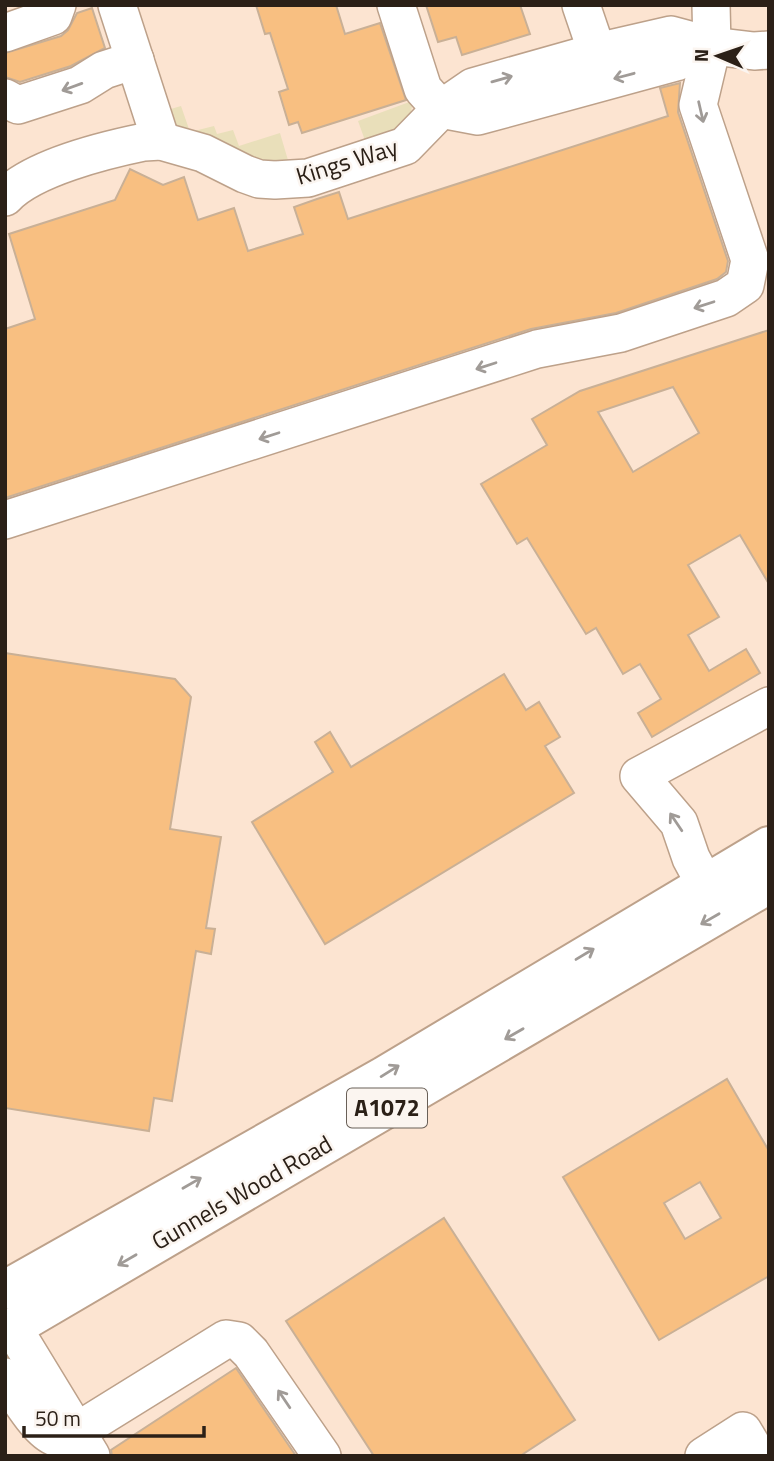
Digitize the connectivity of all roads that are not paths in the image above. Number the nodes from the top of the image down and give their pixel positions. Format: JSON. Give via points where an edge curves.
{"nodes":[{"id":1,"x":57,"y":5,"type":"edge"},
{"id":2,"x":117,"y":5,"type":"edge"},
{"id":3,"x":396,"y":5,"type":"edge"},
{"id":4,"x":711,"y":5,"type":"edge"},
{"id":5,"x":592,"y":8,"type":"edge"},
{"id":6,"x":5,"y":33,"type":"edge"},
{"id":7,"x":712,"y":46,"type":"junction"},
{"id":8,"x":769,"y":50,"type":"edge"},
{"id":9,"x":597,"y":52,"type":"junction"},
{"id":10,"x":135,"y":60,"type":"junction"},
{"id":11,"x":5,"y":98,"type":"edge"},
{"id":12,"x":441,"y":109,"type":"junction"},
{"id":13,"x":161,"y":141,"type":"junction"},
{"id":14,"x":7,"y":186,"type":"edge"},
{"id":15,"x":5,"y":520,"type":"edge"},
{"id":16,"x":769,"y":706,"type":"edge"},
{"id":17,"x":769,"y":846,"type":"edge"},
{"id":18,"x":705,"y":884,"type":"junction"},
{"id":19,"x":769,"y":884,"type":"edge"},
{"id":20,"x":5,"y":1290,"type":"edge"},
{"id":21,"x":9,"y":1330,"type":"edge"},
{"id":22,"x":5,"y":1377,"type":"edge"},
{"id":23,"x":43,"y":1405,"type":"junction"},
{"id":24,"x":84,"y":1444,"type":"edge"},
{"id":25,"x":322,"y":1456,"type":"edge"},
{"id":26,"x":704,"y":1456,"type":"edge"},
{"id":27,"x":758,"y":1456,"type":"edge"}],
"edges":[{"from":1,"to":6,"type":"lane","via":[[53,16]]},
{"from":2,"to":10,"type":"lane"},
{"from":3,"to":12,"type":"lane","via":[[423,89]]},
{"from":4,"to":7,"type":"lane"},
{"from":5,"to":9,"type":"lane"},
{"from":7,"to":8,"type":"lane","name":"Kings Way"},
{"from":7,"to":9,"type":"lane","name":"Kings Way","via":[[671,35]]},
{"from":7,"to":12,"type":"lane","one_way":true,"via":[[676,62],[478,116]]},
{"from":7,"to":15,"type":"lane","one_way":true,"via":[[698,105],[750,260],[745,285],[726,298],[621,332],[537,349]]},
{"from":12,"to":9,"type":"lane","name":"Kings Way","one_way":true,"via":[[473,88]]},
{"from":10,"to":11,"type":"lane","one_way":true,"via":[[104,70],[80,85],[18,104]]},
{"from":10,"to":13,"type":"lane"},
{"from":12,"to":13,"type":"lane","name":"Kings Way","via":[[405,146],[292,180],[245,174],[203,153]]},
{"from":13,"to":14,"type":"lane","name":"Kings Way","via":[[124,146]]},
{"from":18,"to":16,"type":"lane","one_way":true,"via":[[679,823],[639,776]]},
{"from":17,"to":18,"type":"main road","name":"Gunnels Wood Road","number":"A1072"},
{"from":20,"to":18,"type":"main road","name":"Gunnels Wood Road","number":"A1072","one_way":true,"via":[[384,1076]]},
{"from":19,"to":21,"type":"main road","name":"Gunnels Wood Road","number":"A1072","one_way":true},
{"from":21,"to":23,"type":"lane"},
{"from":22,"to":23,"type":"lane"},
{"from":23,"to":24,"type":"lane","via":[[52,1436]]},
{"from":25,"to":24,"type":"lane","one_way":true,"via":[[251,1353],[239,1341],[226,1339]]},
{"from":26,"to":27,"type":"lane","via":[[743,1431]]}]}
